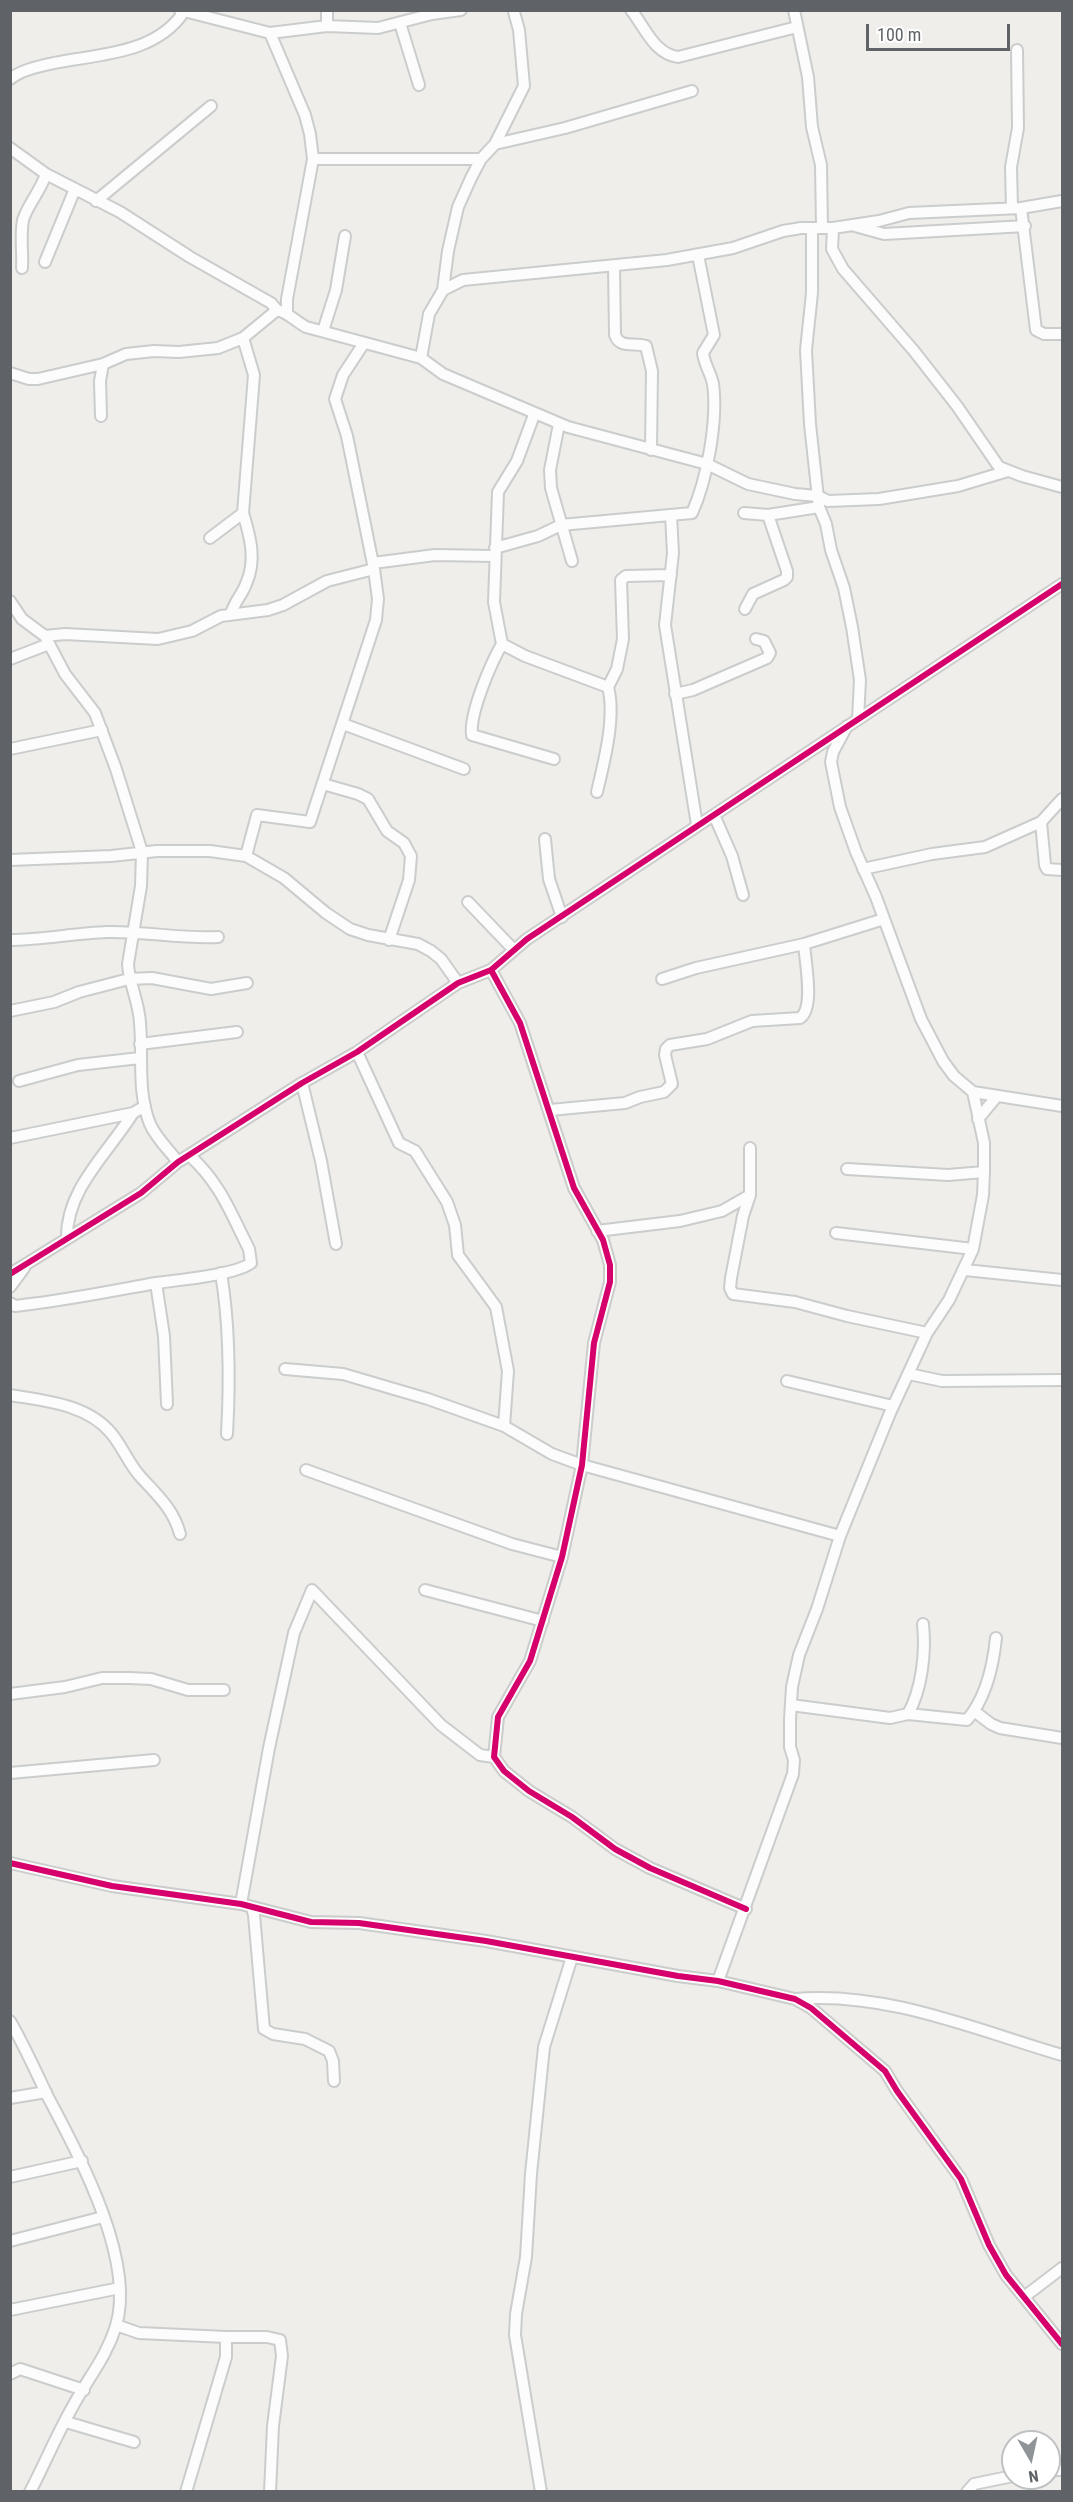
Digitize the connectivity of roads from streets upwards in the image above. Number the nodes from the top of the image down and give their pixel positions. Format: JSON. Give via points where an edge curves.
{"nodes":[{"id":1,"x":327,"y":10,"type":"edge"},
{"id":2,"x":631,"y":10,"type":"edge"},
{"id":3,"x":794,"y":10,"type":"edge"},
{"id":4,"x":460,"y":11,"type":"edge"},
{"id":5,"x":511,"y":11,"type":"edge"},
{"id":6,"x":182,"y":12,"type":"edge"},
{"id":7,"x":400,"y":23,"type":"junction"},
{"id":8,"x":327,"y":26,"type":"junction"},
{"id":9,"x":798,"y":27,"type":"junction"},
{"id":10,"x":270,"y":33,"type":"junction"},
{"id":11,"x":1017,"y":50,"type":"dead end"},
{"id":12,"x":10,"y":79,"type":"edge"},
{"id":13,"x":419,"y":85,"type":"dead end"},
{"id":14,"x":692,"y":91,"type":"dead end"},
{"id":15,"x":210,"y":106,"type":"dead end"},
{"id":16,"x":495,"y":144,"type":"junction"},
{"id":17,"x":10,"y":148,"type":"edge"},
{"id":18,"x":313,"y":159,"type":"junction"},
{"id":19,"x":481,"y":159,"type":"junction"},
{"id":20,"x":46,"y":174,"type":"junction"},
{"id":21,"x":75,"y":189,"type":"junction"},
{"id":22,"x":96,"y":201,"type":"junction"},
{"id":23,"x":1062,"y":201,"type":"edge"},
{"id":24,"x":1017,"y":208,"type":"junction"},
{"id":25,"x":853,"y":225,"type":"junction"},
{"id":26,"x":1024,"y":226,"type":"junction"},
{"id":27,"x":822,"y":228,"type":"junction"},
{"id":28,"x":345,"y":236,"type":"dead end"},
{"id":29,"x":698,"y":255,"type":"junction"},
{"id":30,"x":45,"y":262,"type":"dead end"},
{"id":31,"x":614,"y":266,"type":"junction"},
{"id":32,"x":22,"y":268,"type":"dead end"},
{"id":33,"x":443,"y":290,"type":"junction"},
{"id":34,"x":282,"y":311,"type":"junction"},
{"id":35,"x":323,"y":331,"type":"junction"},
{"id":36,"x":1062,"y":334,"type":"edge"},
{"id":37,"x":243,"y":338,"type":"junction"},
{"id":38,"x":364,"y":344,"type":"junction"},
{"id":39,"x":421,"y":358,"type":"junction"},
{"id":40,"x":103,"y":364,"type":"junction"},
{"id":41,"x":10,"y":373,"type":"edge"},
{"id":42,"x":534,"y":415,"type":"junction"},
{"id":43,"x":101,"y":416,"type":"dead end"},
{"id":44,"x":560,"y":424,"type":"junction"},
{"id":45,"x":651,"y":450,"type":"junction"},
{"id":46,"x":707,"y":464,"type":"junction"},
{"id":47,"x":1008,"y":471,"type":"junction"},
{"id":48,"x":1062,"y":487,"type":"edge"},
{"id":49,"x":818,"y":502,"type":"junction"},
{"id":50,"x":243,"y":513,"type":"junction"},
{"id":51,"x":744,"y":513,"type":"dead end"},
{"id":52,"x":671,"y":514,"type":"junction"},
{"id":53,"x":768,"y":514,"type":"junction"},
{"id":54,"x":561,"y":525,"type":"junction"},
{"id":55,"x":210,"y":538,"type":"dead end"},
{"id":56,"x":494,"y":552,"type":"junction"},
{"id":57,"x":572,"y":561,"type":"dead end"},
{"id":58,"x":373,"y":566,"type":"junction"},
{"id":59,"x":670,"y":575,"type":"junction"},
{"id":60,"x":1062,"y":584,"type":"edge"},
{"id":61,"x":10,"y":601,"type":"edge"},
{"id":62,"x":744,"y":609,"type":"dead end"},
{"id":63,"x":231,"y":614,"type":"junction"},
{"id":64,"x":756,"y":639,"type":"dead end"},
{"id":65,"x":47,"y":640,"type":"junction"},
{"id":66,"x":502,"y":644,"type":"junction"},
{"id":67,"x":10,"y":659,"type":"edge"},
{"id":68,"x":608,"y":687,"type":"junction"},
{"id":69,"x":675,"y":694,"type":"junction"},
{"id":70,"x":858,"y":719,"type":"junction"},
{"id":71,"x":343,"y":724,"type":"junction"},
{"id":72,"x":847,"y":726,"type":"junction"},
{"id":73,"x":102,"y":730,"type":"junction"},
{"id":74,"x":10,"y":749,"type":"edge"},
{"id":75,"x":554,"y":759,"type":"dead end"},
{"id":76,"x":464,"y":769,"type":"dead end"},
{"id":77,"x":323,"y":784,"type":"junction"},
{"id":78,"x":597,"y":792,"type":"dead end"},
{"id":79,"x":1062,"y":799,"type":"edge"},
{"id":80,"x":714,"y":815,"type":"junction"},
{"id":81,"x":1041,"y":822,"type":"junction"},
{"id":82,"x":698,"y":825,"type":"junction"},
{"id":83,"x":545,"y":839,"type":"dead end"},
{"id":84,"x":141,"y":852,"type":"junction"},
{"id":85,"x":246,"y":856,"type":"junction"},
{"id":86,"x":10,"y":860,"type":"edge"},
{"id":87,"x":863,"y":869,"type":"junction"},
{"id":88,"x":1062,"y":870,"type":"edge"},
{"id":89,"x":743,"y":895,"type":"dead end"},
{"id":90,"x":468,"y":902,"type":"dead end"},
{"id":91,"x":562,"y":917,"type":"junction"},
{"id":92,"x":884,"y":919,"type":"junction"},
{"id":93,"x":133,"y":932,"type":"junction"},
{"id":94,"x":218,"y":937,"type":"dead end"},
{"id":95,"x":10,"y":940,"type":"edge"},
{"id":96,"x":389,"y":940,"type":"junction"},
{"id":97,"x":804,"y":944,"type":"junction"},
{"id":98,"x":514,"y":950,"type":"junction"},
{"id":99,"x":491,"y":970,"type":"junction"},
{"id":100,"x":129,"y":979,"type":"junction"},
{"id":101,"x":662,"y":979,"type":"dead end"},
{"id":102,"x":247,"y":983,"type":"dead end"},
{"id":103,"x":458,"y":983,"type":"junction"},
{"id":104,"x":10,"y":1011,"type":"edge"},
{"id":105,"x":237,"y":1032,"type":"dead end"},
{"id":106,"x":140,"y":1044,"type":"junction"},
{"id":107,"x":357,"y":1052,"type":"junction"},
{"id":108,"x":140,"y":1058,"type":"junction"},
{"id":109,"x":19,"y":1081,"type":"dead end"},
{"id":110,"x":302,"y":1083,"type":"junction"},
{"id":111,"x":973,"y":1092,"type":"junction"},
{"id":112,"x":997,"y":1096,"type":"junction"},
{"id":113,"x":145,"y":1106,"type":"junction"},
{"id":114,"x":1062,"y":1106,"type":"edge"},
{"id":115,"x":550,"y":1110,"type":"junction"},
{"id":116,"x":133,"y":1113,"type":"junction"},
{"id":117,"x":978,"y":1119,"type":"junction"},
{"id":118,"x":10,"y":1138,"type":"edge"},
{"id":119,"x":750,"y":1148,"type":"dead end"},
{"id":120,"x":189,"y":1155,"type":"junction"},
{"id":121,"x":178,"y":1162,"type":"junction"},
{"id":122,"x":847,"y":1169,"type":"dead end"},
{"id":123,"x":984,"y":1172,"type":"junction"},
{"id":124,"x":750,"y":1195,"type":"junction"},
{"id":125,"x":597,"y":1231,"type":"junction"},
{"id":126,"x":836,"y":1233,"type":"dead end"},
{"id":127,"x":67,"y":1238,"type":"junction"},
{"id":128,"x":336,"y":1244,"type":"dead end"},
{"id":129,"x":973,"y":1249,"type":"junction"},
{"id":130,"x":27,"y":1263,"type":"junction"},
{"id":131,"x":965,"y":1270,"type":"junction"},
{"id":132,"x":220,"y":1273,"type":"junction"},
{"id":133,"x":10,"y":1274,"type":"edge"},
{"id":134,"x":1062,"y":1280,"type":"edge"},
{"id":135,"x":156,"y":1283,"type":"junction"},
{"id":136,"x":10,"y":1287,"type":"edge"},
{"id":137,"x":10,"y":1303,"type":"edge"},
{"id":138,"x":927,"y":1333,"type":"junction"},
{"id":139,"x":285,"y":1369,"type":"dead end"},
{"id":140,"x":909,"y":1374,"type":"junction"},
{"id":141,"x":1062,"y":1380,"type":"edge"},
{"id":142,"x":786,"y":1381,"type":"dead end"},
{"id":143,"x":10,"y":1395,"type":"edge"},
{"id":144,"x":167,"y":1404,"type":"dead end"},
{"id":145,"x":893,"y":1406,"type":"junction"},
{"id":146,"x":504,"y":1426,"type":"junction"},
{"id":147,"x":227,"y":1434,"type":"dead end"},
{"id":148,"x":582,"y":1465,"type":"junction"},
{"id":149,"x":306,"y":1470,"type":"dead end"},
{"id":150,"x":180,"y":1534,"type":"dead end"},
{"id":151,"x":840,"y":1536,"type":"junction"},
{"id":152,"x":562,"y":1557,"type":"junction"},
{"id":153,"x":425,"y":1590,"type":"dead end"},
{"id":154,"x":543,"y":1621,"type":"junction"},
{"id":155,"x":923,"y":1624,"type":"dead end"},
{"id":156,"x":996,"y":1638,"type":"dead end"},
{"id":157,"x":224,"y":1690,"type":"dead end"},
{"id":158,"x":10,"y":1694,"type":"edge"},
{"id":159,"x":791,"y":1705,"type":"junction"},
{"id":160,"x":974,"y":1712,"type":"junction"},
{"id":161,"x":908,"y":1714,"type":"junction"},
{"id":162,"x":1062,"y":1738,"type":"edge"},
{"id":163,"x":494,"y":1757,"type":"junction"},
{"id":164,"x":154,"y":1760,"type":"dead end"},
{"id":165,"x":10,"y":1773,"type":"edge"},
{"id":166,"x":10,"y":1863,"type":"edge"},
{"id":167,"x":241,"y":1904,"type":"junction"},
{"id":168,"x":252,"y":1908,"type":"junction"},
{"id":169,"x":746,"y":1909,"type":"junction"},
{"id":170,"x":572,"y":1957,"type":"junction"},
{"id":171,"x":718,"y":1981,"type":"junction"},
{"id":172,"x":795,"y":1999,"type":"junction"},
{"id":173,"x":10,"y":2021,"type":"edge"},
{"id":174,"x":1062,"y":2055,"type":"edge"},
{"id":175,"x":334,"y":2081,"type":"dead end"},
{"id":176,"x":46,"y":2092,"type":"junction"},
{"id":177,"x":10,"y":2098,"type":"edge"},
{"id":178,"x":82,"y":2161,"type":"junction"},
{"id":179,"x":10,"y":2177,"type":"edge"},
{"id":180,"x":103,"y":2217,"type":"junction"},
{"id":181,"x":10,"y":2241,"type":"edge"},
{"id":182,"x":1062,"y":2268,"type":"edge"},
{"id":183,"x":120,"y":2288,"type":"junction"},
{"id":184,"x":1024,"y":2297,"type":"junction"},
{"id":185,"x":10,"y":2310,"type":"edge"},
{"id":186,"x":116,"y":2325,"type":"junction"},
{"id":187,"x":226,"y":2337,"type":"junction"},
{"id":188,"x":1062,"y":2344,"type":"edge"},
{"id":189,"x":10,"y":2374,"type":"edge"},
{"id":190,"x":84,"y":2390,"type":"junction"},
{"id":191,"x":66,"y":2421,"type":"junction"},
{"id":192,"x":134,"y":2442,"type":"dead end"},
{"id":193,"x":1001,"y":2478,"type":"edge"},
{"id":194,"x":30,"y":2492,"type":"edge"},
{"id":195,"x":186,"y":2492,"type":"edge"},
{"id":196,"x":270,"y":2492,"type":"edge"},
{"id":197,"x":541,"y":2492,"type":"edge"},
{"id":198,"x":967,"y":2492,"type":"edge"}],
"edges":[{"from":1,"to":8,"type":"street"},
{"from":2,"to":9,"type":"street","via":[[659,49],[678,57]]},
{"from":3,"to":9,"type":"street"},
{"from":4,"to":7,"type":"street"},
{"from":5,"to":16,"type":"street","via":[[519,30],[524,87]]},
{"from":6,"to":10,"type":"street"},
{"from":6,"to":12,"type":"street","via":[[173,27],[138,47],[44,65]]},
{"from":7,"to":8,"type":"street","via":[[367,29]]},
{"from":7,"to":13,"type":"street"},
{"from":8,"to":10,"type":"street"},
{"from":9,"to":27,"type":"street","via":[[821,165]]},
{"from":10,"to":18,"type":"street","via":[[305,115]]},
{"from":11,"to":24,"type":"street","via":[[1018,128],[1011,167]]},
{"from":14,"to":16,"type":"street"},
{"from":15,"to":22,"type":"street"},
{"from":16,"to":19,"type":"street"},
{"from":17,"to":20,"type":"street"},
{"from":18,"to":19,"type":"street"},
{"from":18,"to":34,"type":"street","via":[[288,299]]},
{"from":19,"to":33,"type":"street","via":[[458,207]]},
{"from":20,"to":21,"type":"street"},
{"from":20,"to":32,"type":"street","via":[[24,218]]},
{"from":21,"to":22,"type":"street"},
{"from":21,"to":30,"type":"street"},
{"from":22,"to":34,"type":"street"},
{"from":23,"to":24,"type":"street"},
{"from":24,"to":25,"type":"street","via":[[909,213]]},
{"from":24,"to":26,"type":"street"},
{"from":25,"to":26,"type":"street","via":[[884,234]]},
{"from":25,"to":27,"type":"street"},
{"from":26,"to":36,"type":"street","via":[[1036,330]]},
{"from":27,"to":29,"type":"street","via":[[783,231]]},
{"from":27,"to":47,"type":"street","via":[[843,269],[914,351],[999,467]]},
{"from":27,"to":49,"type":"street","via":[[806,350]]},
{"from":28,"to":35,"type":"street","via":[[336,290]]},
{"from":29,"to":31,"type":"street"},
{"from":29,"to":46,"type":"street","via":[[714,335],[703,353],[713,389]]},
{"from":31,"to":33,"type":"street","via":[[463,280]]},
{"from":31,"to":45,"type":"street","via":[[615,335],[621,344],[646,346],[652,371]]},
{"from":33,"to":39,"type":"street","via":[[429,314]]},
{"from":34,"to":35,"type":"street","via":[[306,327]]},
{"from":34,"to":37,"type":"street"},
{"from":35,"to":38,"type":"street"},
{"from":37,"to":40,"type":"street","via":[[218,348],[126,354]]},
{"from":37,"to":50,"type":"street","via":[[254,375]]},
{"from":38,"to":39,"type":"street"},
{"from":38,"to":58,"type":"street","via":[[343,375],[335,399],[347,436]]},
{"from":39,"to":42,"type":"street","via":[[443,374]]},
{"from":40,"to":41,"type":"street","via":[[38,380]]},
{"from":40,"to":43,"type":"street"},
{"from":42,"to":44,"type":"street"},
{"from":42,"to":56,"type":"street","via":[[517,461],[498,492]]},
{"from":44,"to":45,"type":"street"},
{"from":44,"to":54,"type":"street","via":[[550,470]]},
{"from":45,"to":46,"type":"street"},
{"from":46,"to":49,"type":"street","via":[[748,484]]},
{"from":46,"to":52,"type":"street","via":[[692,513]]},
{"from":47,"to":48,"type":"street"},
{"from":47,"to":49,"type":"street","via":[[985,480],[913,495]]},
{"from":49,"to":53,"type":"street"},
{"from":49,"to":70,"type":"street","via":[[852,627],[860,680]]},
{"from":50,"to":55,"type":"street"},
{"from":50,"to":63,"type":"street","via":[[251,536],[252,556],[249,577]]},
{"from":51,"to":53,"type":"street"},
{"from":52,"to":54,"type":"street"},
{"from":52,"to":59,"type":"street"},
{"from":53,"to":62,"type":"street","via":[[787,577],[753,594]]},
{"from":54,"to":56,"type":"street"},
{"from":54,"to":57,"type":"street"},
{"from":56,"to":58,"type":"street","via":[[435,555]]},
{"from":56,"to":66,"type":"street","via":[[494,602]]},
{"from":58,"to":63,"type":"street","via":[[327,581],[283,605]]},
{"from":58,"to":71,"type":"street","via":[[378,599],[376,620]]},
{"from":59,"to":68,"type":"street","via":[[626,576],[621,580],[623,639],[617,669]]},
{"from":59,"to":69,"type":"street","via":[[665,625]]},
{"from":60,"to":70,"type":"street"},
{"from":61,"to":65,"type":"street","via":[[22,619]]},
{"from":63,"to":65,"type":"street","via":[[192,631],[158,639],[65,634]]},
{"from":64,"to":69,"type":"street","via":[[764,641],[770,652],[767,658]]},
{"from":65,"to":67,"type":"street"},
{"from":65,"to":73,"type":"street","via":[[64,674],[95,713]]},
{"from":66,"to":68,"type":"street"},
{"from":66,"to":75,"type":"street","via":[[488,670],[472,735]]},
{"from":68,"to":78,"type":"street","via":[[611,699],[606,750]]},
{"from":69,"to":82,"type":"street"},
{"from":70,"to":72,"type":"street"},
{"from":71,"to":76,"type":"street"},
{"from":71,"to":77,"type":"street"},
{"from":72,"to":80,"type":"street"},
{"from":72,"to":87,"type":"street","via":[[831,762],[840,807]]},
{"from":73,"to":74,"type":"street"},
{"from":73,"to":84,"type":"street"},
{"from":77,"to":85,"type":"street","via":[[310,822],[257,815]]},
{"from":77,"to":96,"type":"street","via":[[368,799],[387,831],[404,843],[411,856],[409,880]]},
{"from":79,"to":81,"type":"street"},
{"from":80,"to":82,"type":"street"},
{"from":80,"to":89,"type":"street"},
{"from":81,"to":87,"type":"street","via":[[985,847]]},
{"from":81,"to":88,"type":"street","via":[[1045,865],[1047,869]]},
{"from":82,"to":91,"type":"street"},
{"from":83,"to":91,"type":"street","via":[[549,879]]},
{"from":84,"to":85,"type":"street"},
{"from":84,"to":86,"type":"street"},
{"from":84,"to":93,"type":"street","via":[[141,886]]},
{"from":85,"to":96,"type":"street","via":[[284,878],[350,929]]},
{"from":87,"to":92,"type":"street"},
{"from":90,"to":98,"type":"street"},
{"from":91,"to":98,"type":"street"},
{"from":92,"to":97,"type":"street"},
{"from":92,"to":111,"type":"street","via":[[921,1019],[948,1070]]},
{"from":93,"to":94,"type":"street","via":[[188,939]]},
{"from":93,"to":95,"type":"street"},
{"from":93,"to":100,"type":"street"},
{"from":96,"to":103,"type":"street","via":[[431,951]]},
{"from":97,"to":101,"type":"street"},
{"from":97,"to":115,"type":"street","via":[[808,1003],[800,1018],[752,1021],[707,1039],[670,1045],[665,1055],[672,1084],[664,1092],[625,1103]]},
{"from":98,"to":99,"type":"street"},
{"from":99,"to":103,"type":"street"},
{"from":99,"to":115,"type":"street","via":[[520,1023]]},
{"from":100,"to":102,"type":"street","via":[[152,978],[211,989]]},
{"from":100,"to":104,"type":"street"},
{"from":100,"to":106,"type":"street","via":[[139,1016]]},
{"from":103,"to":107,"type":"street"},
{"from":105,"to":106,"type":"street"},
{"from":106,"to":108,"type":"street"},
{"from":107,"to":110,"type":"street"},
{"from":107,"to":146,"type":"street","via":[[399,1143],[415,1151],[447,1202],[455,1225],[458,1255],[496,1307],[508,1371]]},
{"from":108,"to":109,"type":"street","via":[[78,1065]]},
{"from":108,"to":113,"type":"street"},
{"from":110,"to":120,"type":"street"},
{"from":110,"to":128,"type":"street"},
{"from":111,"to":112,"type":"street"},
{"from":111,"to":117,"type":"street"},
{"from":112,"to":114,"type":"street"},
{"from":112,"to":117,"type":"street"},
{"from":113,"to":116,"type":"street"},
{"from":113,"to":121,"type":"street","via":[[151,1125]]},
{"from":115,"to":125,"type":"street","via":[[574,1188]]},
{"from":116,"to":118,"type":"street"},
{"from":116,"to":127,"type":"street","via":[[81,1186],[66,1224]]},
{"from":117,"to":123,"type":"street","via":[[984,1143]]},
{"from":119,"to":124,"type":"street"},
{"from":120,"to":121,"type":"street"},
{"from":120,"to":132,"type":"street","via":[[220,1189],[252,1257],[246,1266]]},
{"from":121,"to":127,"type":"street","via":[[141,1193]]},
{"from":122,"to":123,"type":"street","via":[[948,1175]]},
{"from":123,"to":129,"type":"street"},
{"from":124,"to":125,"type":"street","via":[[722,1211],[680,1221]]},
{"from":124,"to":138,"type":"street","via":[[731,1278],[733,1294],[795,1302]]},
{"from":125,"to":148,"type":"street","via":[[607,1253],[610,1282],[594,1343]]},
{"from":126,"to":129,"type":"street"},
{"from":127,"to":130,"type":"street"},
{"from":129,"to":131,"type":"street"},
{"from":130,"to":133,"type":"street"},
{"from":130,"to":136,"type":"street"},
{"from":131,"to":134,"type":"street"},
{"from":131,"to":138,"type":"street"},
{"from":132,"to":135,"type":"street"},
{"from":132,"to":147,"type":"street","via":[[227,1312]]},
{"from":135,"to":137,"type":"street","via":[[39,1304]]},
{"from":135,"to":144,"type":"street","via":[[164,1336]]},
{"from":138,"to":140,"type":"street"},
{"from":139,"to":146,"type":"street","via":[[343,1374]]},
{"from":140,"to":141,"type":"street","via":[[942,1381]]},
{"from":140,"to":145,"type":"street"},
{"from":142,"to":145,"type":"street"},
{"from":143,"to":150,"type":"street","via":[[58,1403],[96,1419],[111,1432],[132,1466],[170,1508]]},
{"from":145,"to":151,"type":"street"},
{"from":146,"to":148,"type":"street","via":[[552,1454]]},
{"from":148,"to":151,"type":"street"},
{"from":148,"to":152,"type":"street"},
{"from":149,"to":152,"type":"street","via":[[512,1544]]},
{"from":151,"to":159,"type":"street","via":[[799,1655]]},
{"from":152,"to":154,"type":"street"},
{"from":153,"to":154,"type":"street"},
{"from":154,"to":163,"type":"street","via":[[530,1661],[498,1717]]},
{"from":155,"to":161,"type":"street","via":[[922,1666]]},
{"from":156,"to":160,"type":"street","via":[[986,1685]]},
{"from":157,"to":158,"type":"street","via":[[188,1690],[129,1677]]},
{"from":159,"to":161,"type":"street","via":[[890,1718]]},
{"from":159,"to":169,"type":"street","via":[[793,1774]]},
{"from":160,"to":161,"type":"street","via":[[967,1720]]},
{"from":160,"to":162,"type":"street","via":[[1000,1728]]},
{"from":163,"to":167,"type":"street","via":[[480,1755],[441,1725],[312,1590],[292,1644]]},
{"from":163,"to":169,"type":"street","via":[[504,1771],[529,1791],[615,1850]]},
{"from":164,"to":165,"type":"street"},
{"from":166,"to":167,"type":"street","via":[[112,1886]]},
{"from":167,"to":168,"type":"street"},
{"from":168,"to":170,"type":"street","via":[[311,1922],[359,1923]]},
{"from":168,"to":175,"type":"street","via":[[262,2026],[267,2032],[305,2039],[329,2051]]},
{"from":169,"to":171,"type":"street"},
{"from":170,"to":171,"type":"street"},
{"from":170,"to":197,"type":"street","via":[[544,2047],[526,2257],[516,2314],[515,2334]]},
{"from":171,"to":172,"type":"street"},
{"from":172,"to":174,"type":"street","via":[[862,2000],[903,2007]]},
{"from":172,"to":184,"type":"street","via":[[885,2071],[957,2172],[989,2245],[1006,2276]]},
{"from":173,"to":176,"type":"street"},
{"from":176,"to":177,"type":"street"},
{"from":176,"to":178,"type":"street"},
{"from":178,"to":179,"type":"street"},
{"from":178,"to":180,"type":"street"},
{"from":180,"to":181,"type":"street"},
{"from":180,"to":183,"type":"street","via":[[115,2252]]},
{"from":182,"to":184,"type":"street"},
{"from":183,"to":185,"type":"street"},
{"from":183,"to":186,"type":"street"},
{"from":184,"to":188,"type":"street"},
{"from":186,"to":187,"type":"street","via":[[139,2334]]},
{"from":186,"to":190,"type":"street"},
{"from":187,"to":195,"type":"street","via":[[226,2357]]},
{"from":187,"to":196,"type":"street","via":[[274,2337],[283,2347]]},
{"from":189,"to":190,"type":"street","via":[[20,2368]]},
{"from":190,"to":191,"type":"street"},
{"from":191,"to":192,"type":"street"},
{"from":191,"to":194,"type":"street"},
{"from":193,"to":198,"type":"street","via":[[974,2484]]}]}
